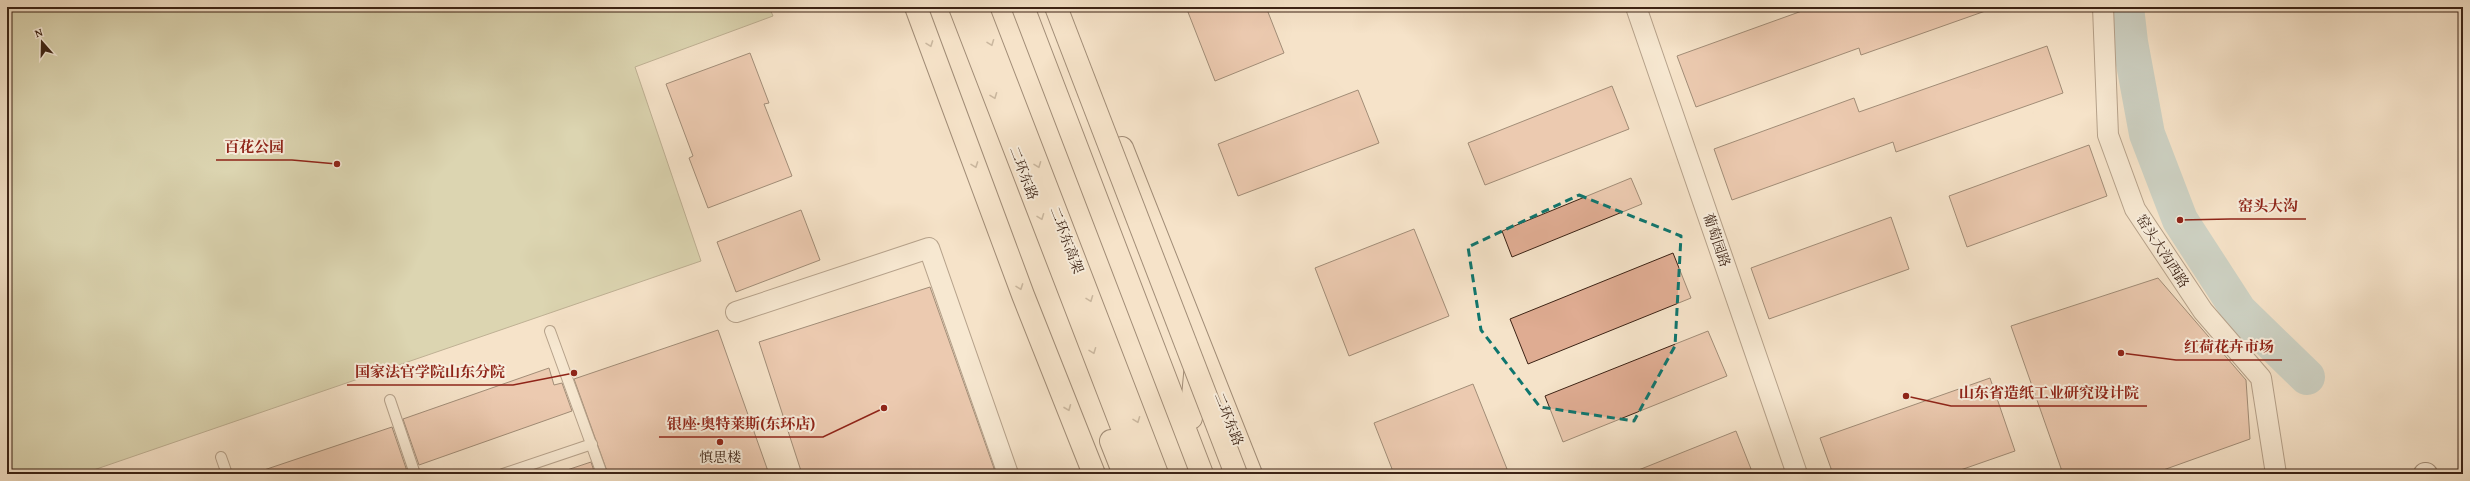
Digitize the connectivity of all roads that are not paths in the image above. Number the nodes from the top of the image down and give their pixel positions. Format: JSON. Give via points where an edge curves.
{"nodes":[{"id":1,"x":916,"y":7,"type":"edge"},
{"id":2,"x":944,"y":7,"type":"edge"},
{"id":3,"x":960,"y":7,"type":"edge"},
{"id":4,"x":977,"y":7,"type":"edge"},
{"id":5,"x":1023,"y":7,"type":"edge"},
{"id":6,"x":1033,"y":7,"type":"edge"},
{"id":7,"x":1056,"y":7,"type":"edge"},
{"id":8,"x":1066,"y":7,"type":"edge"},
{"id":9,"x":1636,"y":7,"type":"edge"},
{"id":10,"x":2103,"y":7,"type":"edge"},
{"id":11,"x":736,"y":312,"type":"dead end"},
{"id":12,"x":550,"y":331,"type":"dead end"},
{"id":13,"x":1199,"y":343,"type":"junction"},
{"id":14,"x":390,"y":400,"type":"dead end"},
{"id":15,"x":1191,"y":418,"type":"junction"},
{"id":16,"x":592,"y":444,"type":"junction"},
{"id":17,"x":221,"y":457,"type":"dead end"},
{"id":18,"x":227,"y":474,"type":"edge"},
{"id":19,"x":416,"y":474,"type":"edge"},
{"id":20,"x":503,"y":474,"type":"edge"},
{"id":21,"x":602,"y":474,"type":"edge"},
{"id":22,"x":1008,"y":474,"type":"edge"},
{"id":23,"x":1094,"y":474,"type":"edge"},
{"id":24,"x":1124,"y":474,"type":"edge"},
{"id":25,"x":1140,"y":474,"type":"edge"},
{"id":26,"x":1158,"y":474,"type":"edge"},
{"id":27,"x":1202,"y":474,"type":"edge"},
{"id":28,"x":1212,"y":474,"type":"edge"},
{"id":29,"x":1236,"y":474,"type":"edge"},
{"id":30,"x":1250,"y":474,"type":"edge"},
{"id":31,"x":1797,"y":474,"type":"edge"},
{"id":32,"x":2276,"y":474,"type":"edge"}],
"edges":[{"from":1,"to":23,"type":"highway","one_way":true,"via":[[1023,295]]},
{"from":2,"to":24,"type":"highway"},
{"from":3,"to":25,"type":"highway","name":"二环东路","one_way":true},
{"from":4,"to":26,"type":"highway","name":"二环东高架","one_way":true},
{"from":5,"to":27,"type":"highway"},
{"from":6,"to":15,"type":"highway","name":"二环东路"},
{"from":7,"to":29,"type":"highway","bridge":true},
{"from":8,"to":13,"type":"highway","name":"二环东路"},
{"from":9,"to":31,"type":"street","name":"葡萄园路"},
{"from":10,"to":32,"type":"street","name":"窑头大沟西路","via":[[2108,135],[2135,209],[2203,311],[2261,378]]},
{"from":11,"to":22,"type":"street","via":[[929,248]]},
{"from":12,"to":16,"type":"lane"},
{"from":13,"to":15,"type":"highway","name":"二环东路"},
{"from":13,"to":30,"type":"highway","name":"二环东路"},
{"from":14,"to":19,"type":"lane"},
{"from":15,"to":28,"type":"highway","name":"二环东路"},
{"from":16,"to":20,"type":"lane"},
{"from":16,"to":21,"type":"lane"},
{"from":17,"to":18,"type":"lane"}]}
